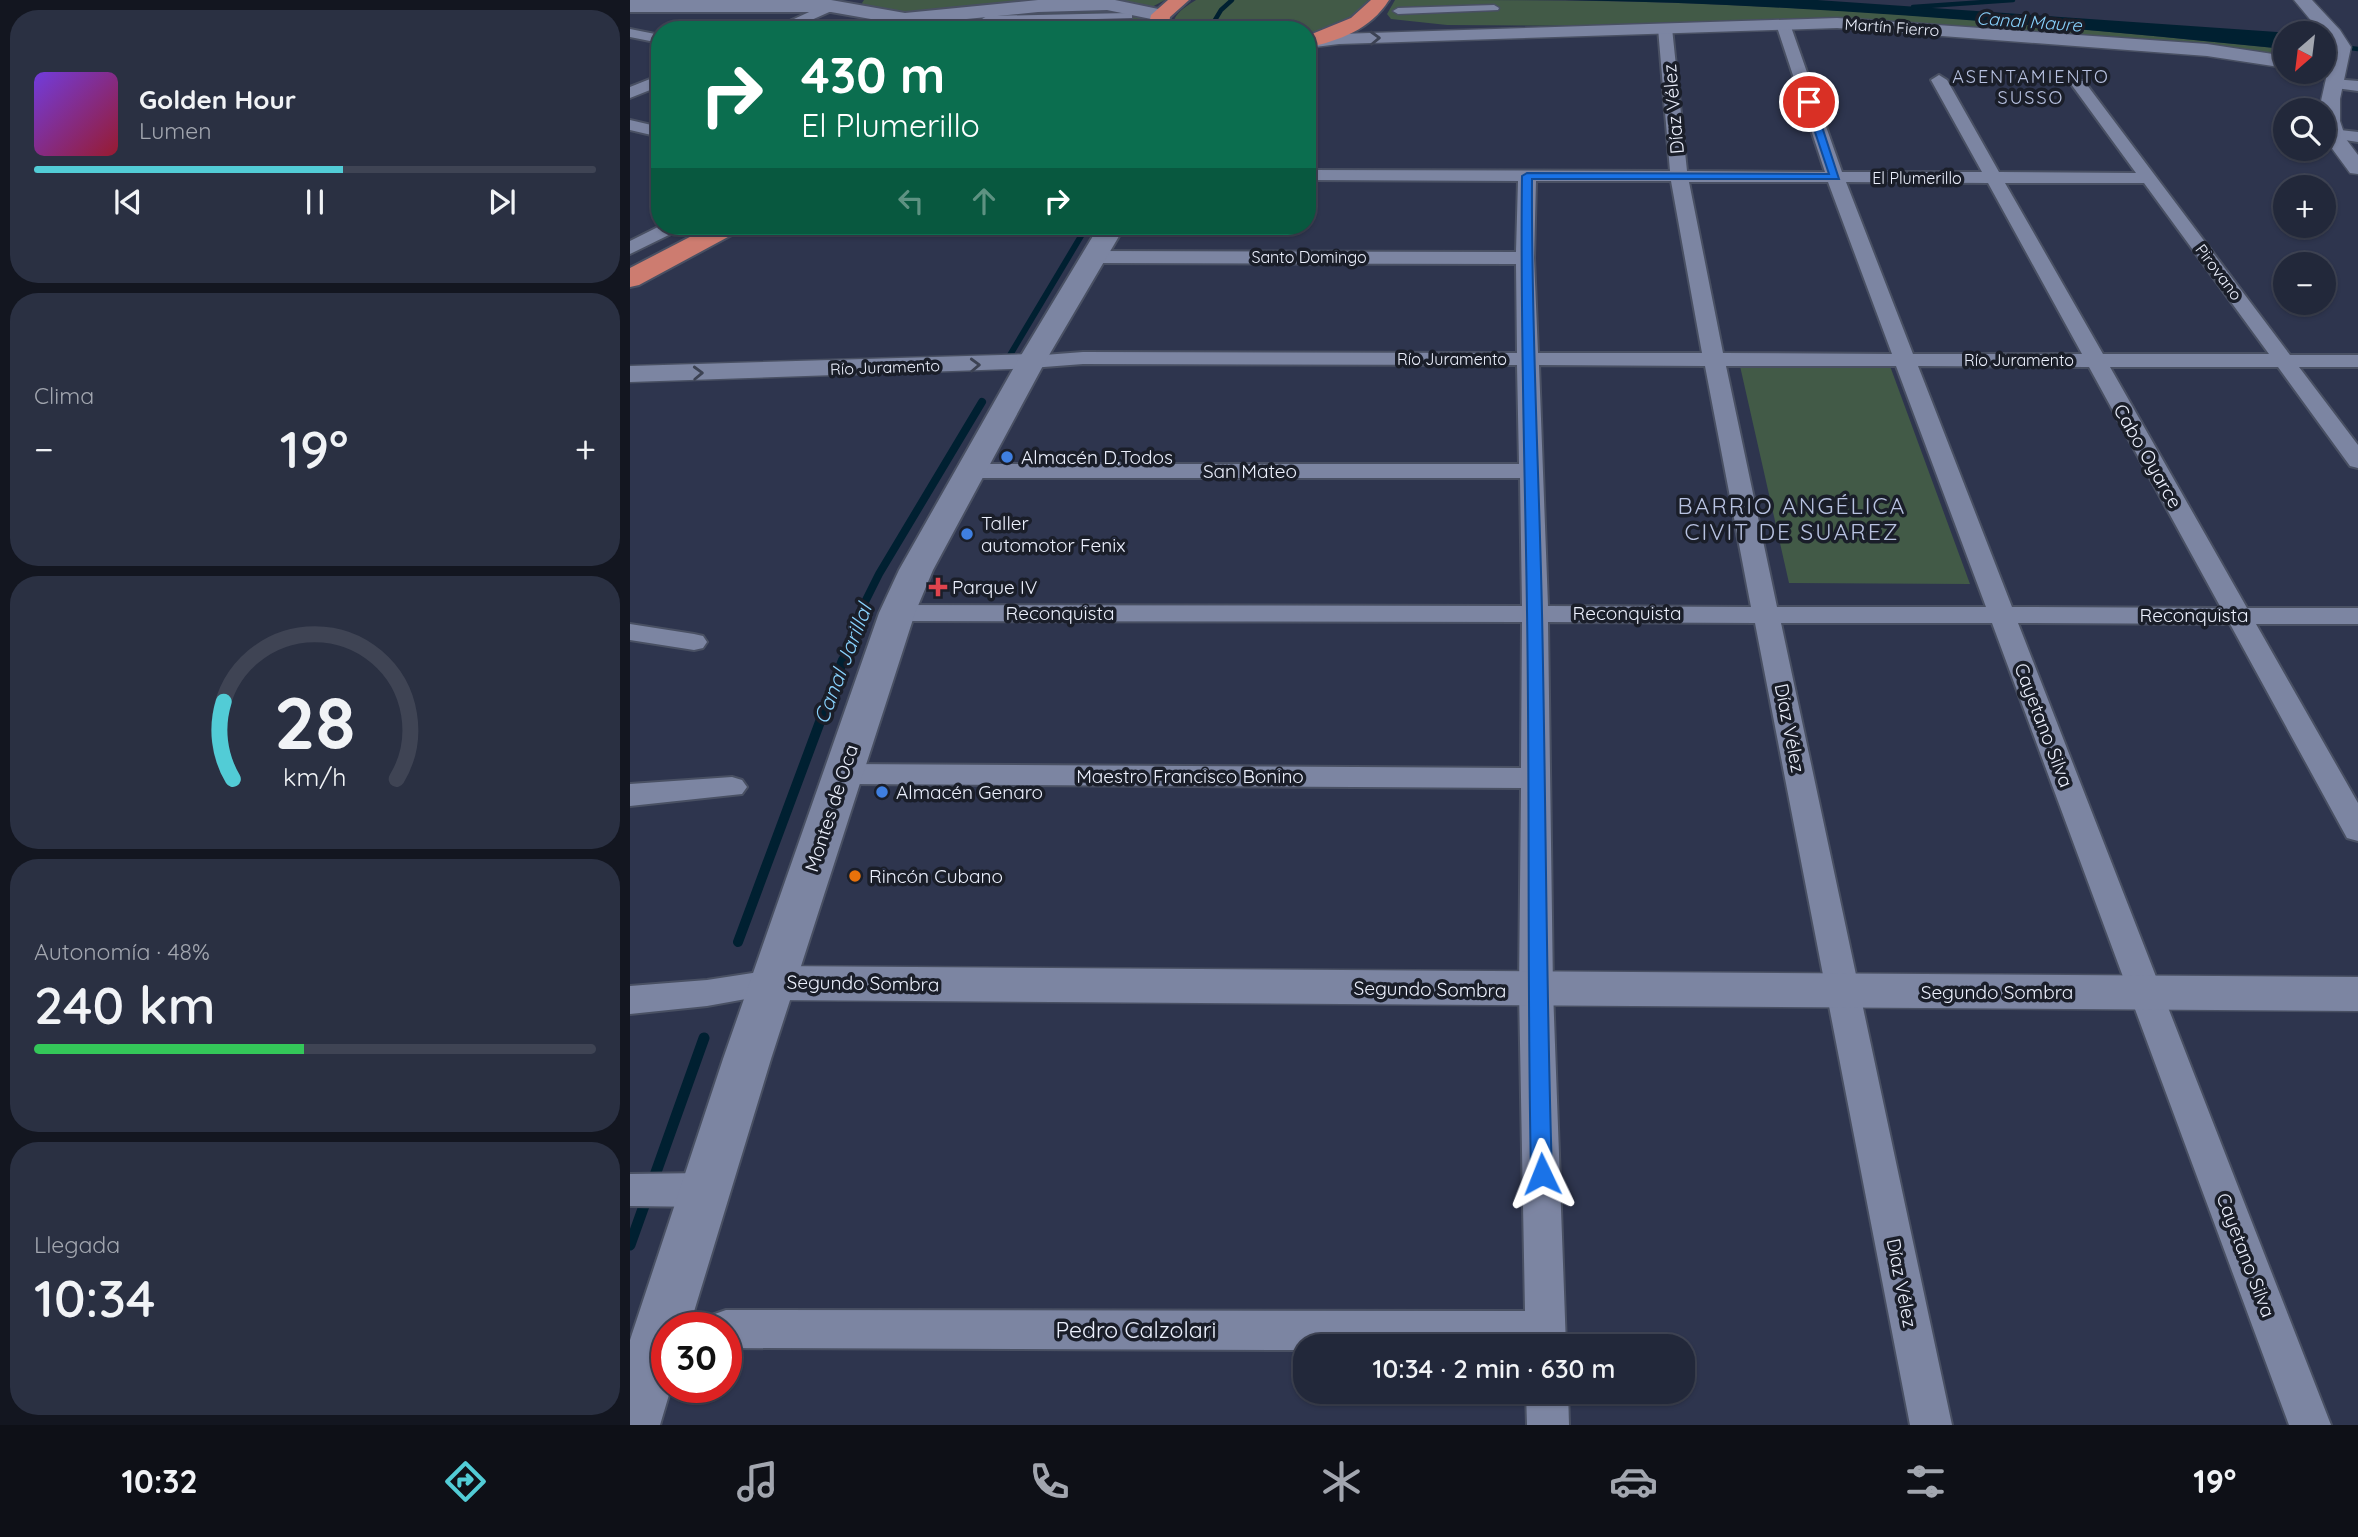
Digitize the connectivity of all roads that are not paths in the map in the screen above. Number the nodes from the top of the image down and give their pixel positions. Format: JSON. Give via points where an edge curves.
{"nodes":[{"id":1,"x":1180,"y":0,"type":"edge"},
{"id":2,"x":1380,"y":0,"type":"edge"},
{"id":3,"x":2302,"y":0,"type":"edge"},
{"id":4,"x":837,"y":3,"type":"edge"},
{"id":5,"x":630,"y":6,"type":"edge"},
{"id":6,"x":1494,"y":8,"type":"dead end"},
{"id":7,"x":1398,"y":11,"type":"dead end"},
{"id":8,"x":1128,"y":16,"type":"dead end"},
{"id":9,"x":1366,"y":17,"type":"junction"},
{"id":10,"x":905,"y":19,"type":"junction"},
{"id":11,"x":987,"y":19,"type":"dead end"},
{"id":12,"x":797,"y":21,"type":"edge"},
{"id":13,"x":916,"y":21,"type":"edge"},
{"id":14,"x":1150,"y":21,"type":"edge"},
{"id":15,"x":1162,"y":21,"type":"edge"},
{"id":16,"x":2320,"y":21,"type":"edge"},
{"id":17,"x":1783,"y":24,"type":"junction"},
{"id":18,"x":1665,"y":28,"type":"junction"},
{"id":19,"x":630,"y":33,"type":"edge"},
{"id":20,"x":2336,"y":35,"type":"edge"},
{"id":21,"x":651,"y":37,"type":"edge"},
{"id":22,"x":1316,"y":39,"type":"edge"},
{"id":23,"x":1316,"y":41,"type":"edge"},
{"id":24,"x":2273,"y":60,"type":"edge"},
{"id":25,"x":2336,"y":63,"type":"edge"},
{"id":26,"x":2336,"y":79,"type":"edge"},
{"id":27,"x":1939,"y":80,"type":"dead end"},
{"id":28,"x":651,"y":84,"type":"edge"},
{"id":29,"x":2079,"y":84,"type":"dead end"},
{"id":30,"x":2358,"y":86,"type":"edge"},
{"id":31,"x":630,"y":93,"type":"edge"},
{"id":32,"x":630,"y":125,"type":"edge"},
{"id":33,"x":651,"y":130,"type":"edge"},
{"id":34,"x":2336,"y":135,"type":"edge"},
{"id":35,"x":2358,"y":137,"type":"edge"},
{"id":36,"x":2336,"y":140,"type":"edge"},
{"id":37,"x":2358,"y":168,"type":"edge"},
{"id":38,"x":1316,"y":175,"type":"edge"},
{"id":39,"x":1527,"y":176,"type":"junction"},
{"id":40,"x":1679,"y":177,"type":"junction"},
{"id":41,"x":1835,"y":177,"type":"junction"},
{"id":42,"x":1995,"y":178,"type":"junction"},
{"id":43,"x":2148,"y":178,"type":"junction"},
{"id":44,"x":655,"y":235,"type":"edge"},
{"id":45,"x":682,"y":235,"type":"edge"},
{"id":46,"x":713,"y":235,"type":"edge"},
{"id":47,"x":1106,"y":235,"type":"edge"},
{"id":48,"x":630,"y":248,"type":"edge"},
{"id":49,"x":1093,"y":257,"type":"junction"},
{"id":50,"x":1525,"y":258,"type":"junction"},
{"id":51,"x":630,"y":262,"type":"edge"},
{"id":52,"x":630,"y":279,"type":"edge"},
{"id":53,"x":1526,"y":359,"type":"junction"},
{"id":54,"x":1714,"y":359,"type":"junction"},
{"id":55,"x":1904,"y":359,"type":"junction"},
{"id":56,"x":2094,"y":361,"type":"junction"},
{"id":57,"x":2285,"y":361,"type":"junction"},
{"id":58,"x":2358,"y":361,"type":"edge"},
{"id":59,"x":1031,"y":362,"type":"junction"},
{"id":60,"x":630,"y":374,"type":"edge"},
{"id":61,"x":2358,"y":461,"type":"edge"},
{"id":62,"x":971,"y":471,"type":"junction"},
{"id":63,"x":1530,"y":471,"type":"junction"},
{"id":64,"x":1535,"y":612,"type":"junction"},
{"id":65,"x":897,"y":613,"type":"junction"},
{"id":66,"x":1768,"y":614,"type":"junction"},
{"id":67,"x":2002,"y":615,"type":"junction"},
{"id":68,"x":2239,"y":615,"type":"junction"},
{"id":69,"x":2358,"y":616,"type":"edge"},
{"id":70,"x":630,"y":632,"type":"edge"},
{"id":71,"x":694,"y":642,"type":"dead end"},
{"id":72,"x":844,"y":774,"type":"junction"},
{"id":73,"x":1535,"y":778,"type":"junction"},
{"id":74,"x":732,"y":788,"type":"dead end"},
{"id":75,"x":630,"y":795,"type":"edge"},
{"id":76,"x":2358,"y":830,"type":"edge"},
{"id":77,"x":772,"y":983,"type":"junction"},
{"id":78,"x":1536,"y":990,"type":"junction"},
{"id":79,"x":1843,"y":991,"type":"junction"},
{"id":80,"x":2147,"y":993,"type":"junction"},
{"id":81,"x":2358,"y":994,"type":"edge"},
{"id":82,"x":630,"y":1000,"type":"edge"},
{"id":83,"x":645,"y":1190,"type":"dead end"},
{"id":84,"x":704,"y":1190,"type":"junction"},
{"id":85,"x":669,"y":1312,"type":"edge"},
{"id":86,"x":742,"y":1328,"type":"edge"},
{"id":87,"x":1546,"y":1334,"type":"edge"},
{"id":88,"x":1293,"y":1335,"type":"edge"},
{"id":89,"x":651,"y":1366,"type":"edge"},
{"id":90,"x":1547,"y":1404,"type":"edge"},
{"id":91,"x":631,"y":1425,"type":"edge"},
{"id":92,"x":1548,"y":1425,"type":"edge"},
{"id":93,"x":1930,"y":1425,"type":"edge"},
{"id":94,"x":2310,"y":1425,"type":"edge"}],
"edges":[{"from":1,"to":15,"type":"highway"},
{"from":2,"to":9,"type":"highway"},
{"from":3,"to":16,"type":"street"},
{"from":4,"to":5,"type":"main road"},
{"from":4,"to":10,"type":"main road"},
{"from":4,"to":12,"type":"street"},
{"from":6,"to":7,"type":"street"},
{"from":8,"to":11,"type":"street"},
{"from":9,"to":18,"type":"street","name":"Martín Fierro","via":[[1454,27]]},
{"from":9,"to":22,"type":"highway"},
{"from":10,"to":13,"type":"street"},
{"from":10,"to":14,"type":"main road","via":[[1071,4],[1119,5]]},
{"from":17,"to":18,"type":"street","name":"Martín Fierro"},
{"from":17,"to":24,"type":"street","name":"Martín Fierro","via":[[1874,25],[2231,52]]},
{"from":17,"to":41,"type":"street","name":"Cayetano Silva"},
{"from":23,"to":18,"type":"street","name":"Martín Fierro","one_way":true},
{"from":18,"to":40,"type":"street","name":"Díaz Vélez"},
{"from":19,"to":21,"type":"street"},
{"from":20,"to":25,"type":"street","via":[[2342,47]]},
{"from":26,"to":30,"type":"street"},
{"from":27,"to":42,"type":"street","name":"Cabo Oyarce"},
{"from":28,"to":31,"type":"street"},
{"from":29,"to":43,"type":"street","name":"Pirovano"},
{"from":32,"to":33,"type":"street"},
{"from":34,"to":35,"type":"street"},
{"from":36,"to":37,"type":"street"},
{"from":38,"to":39,"type":"street","name":"El Plumerillo"},
{"from":39,"to":40,"type":"street","name":"El Plumerillo"},
{"from":39,"to":50,"type":"street"},
{"from":40,"to":41,"type":"street","name":"El Plumerillo"},
{"from":40,"to":54,"type":"street","name":"Díaz Vélez"},
{"from":41,"to":42,"type":"street","name":"El Plumerillo"},
{"from":41,"to":55,"type":"street","name":"Cayetano Silva"},
{"from":42,"to":43,"type":"street","name":"El Plumerillo"},
{"from":42,"to":56,"type":"street","name":"Cabo Oyarce"},
{"from":43,"to":57,"type":"street","name":"Pirovano"},
{"from":44,"to":48,"type":"street"},
{"from":45,"to":51,"type":"highway"},
{"from":46,"to":52,"type":"highway"},
{"from":47,"to":49,"type":"main road","name":"Montes de Oca"},
{"from":49,"to":50,"type":"street","name":"Santo Domingo"},
{"from":49,"to":59,"type":"main road","name":"Montes de Oca"},
{"from":50,"to":53,"type":"street"},
{"from":53,"to":54,"type":"street","name":"Río Juramento"},
{"from":53,"to":59,"type":"street","name":"Río Juramento","via":[[1083,358]]},
{"from":53,"to":63,"type":"street"},
{"from":54,"to":55,"type":"street","name":"Río Juramento"},
{"from":54,"to":66,"type":"street","name":"Díaz Vélez"},
{"from":55,"to":56,"type":"street","name":"Río Juramento"},
{"from":55,"to":67,"type":"street","name":"Cayetano Silva"},
{"from":56,"to":57,"type":"street","name":"Río Juramento"},
{"from":56,"to":68,"type":"street","name":"Cabo Oyarce"},
{"from":57,"to":58,"type":"street","name":"Río Juramento"},
{"from":57,"to":61,"type":"street","name":"Pirovano"},
{"from":60,"to":59,"type":"street","name":"Río Juramento","one_way":true},
{"from":59,"to":62,"type":"main road","name":"Montes de Oca"},
{"from":62,"to":63,"type":"street","name":"San Mateo"},
{"from":62,"to":65,"type":"main road","name":"Montes de Oca"},
{"from":63,"to":64,"type":"street"},
{"from":64,"to":65,"type":"street","name":"Reconquista"},
{"from":64,"to":66,"type":"street","name":"Reconquista"},
{"from":64,"to":73,"type":"street"},
{"from":65,"to":72,"type":"main road","name":"Montes de Oca"},
{"from":66,"to":67,"type":"street","name":"Reconquista"},
{"from":66,"to":79,"type":"street","name":"Díaz Vélez"},
{"from":67,"to":68,"type":"street","name":"Reconquista"},
{"from":67,"to":80,"type":"street","name":"Cayetano Silva"},
{"from":68,"to":69,"type":"street","name":"Reconquista"},
{"from":68,"to":76,"type":"street","name":"Cabo Oyarce"},
{"from":70,"to":71,"type":"street"},
{"from":72,"to":73,"type":"street","name":"Maestro Francisco Bonino"},
{"from":72,"to":77,"type":"main road","name":"Montes de Oca"},
{"from":73,"to":78,"type":"street"},
{"from":74,"to":75,"type":"street"},
{"from":77,"to":78,"type":"street","name":"Segundo Sombra"},
{"from":77,"to":82,"type":"street","name":"Segundo Sombra"},
{"from":77,"to":84,"type":"main road","name":"Montes de Oca"},
{"from":78,"to":79,"type":"street","name":"Segundo Sombra"},
{"from":78,"to":87,"type":"street"},
{"from":79,"to":80,"type":"street","name":"Segundo Sombra"},
{"from":79,"to":93,"type":"street","name":"Díaz Vélez"},
{"from":80,"to":81,"type":"street","name":"Segundo Sombra"},
{"from":80,"to":94,"type":"street","name":"Cayetano Silva"},
{"from":83,"to":84,"type":"street"},
{"from":84,"to":85,"type":"main road","name":"Montes de Oca"},
{"from":86,"to":88,"type":"street","name":"Pedro Calzolari"},
{"from":89,"to":91,"type":"main road","name":"Montes de Oca"},
{"from":90,"to":92,"type":"street"}]}
